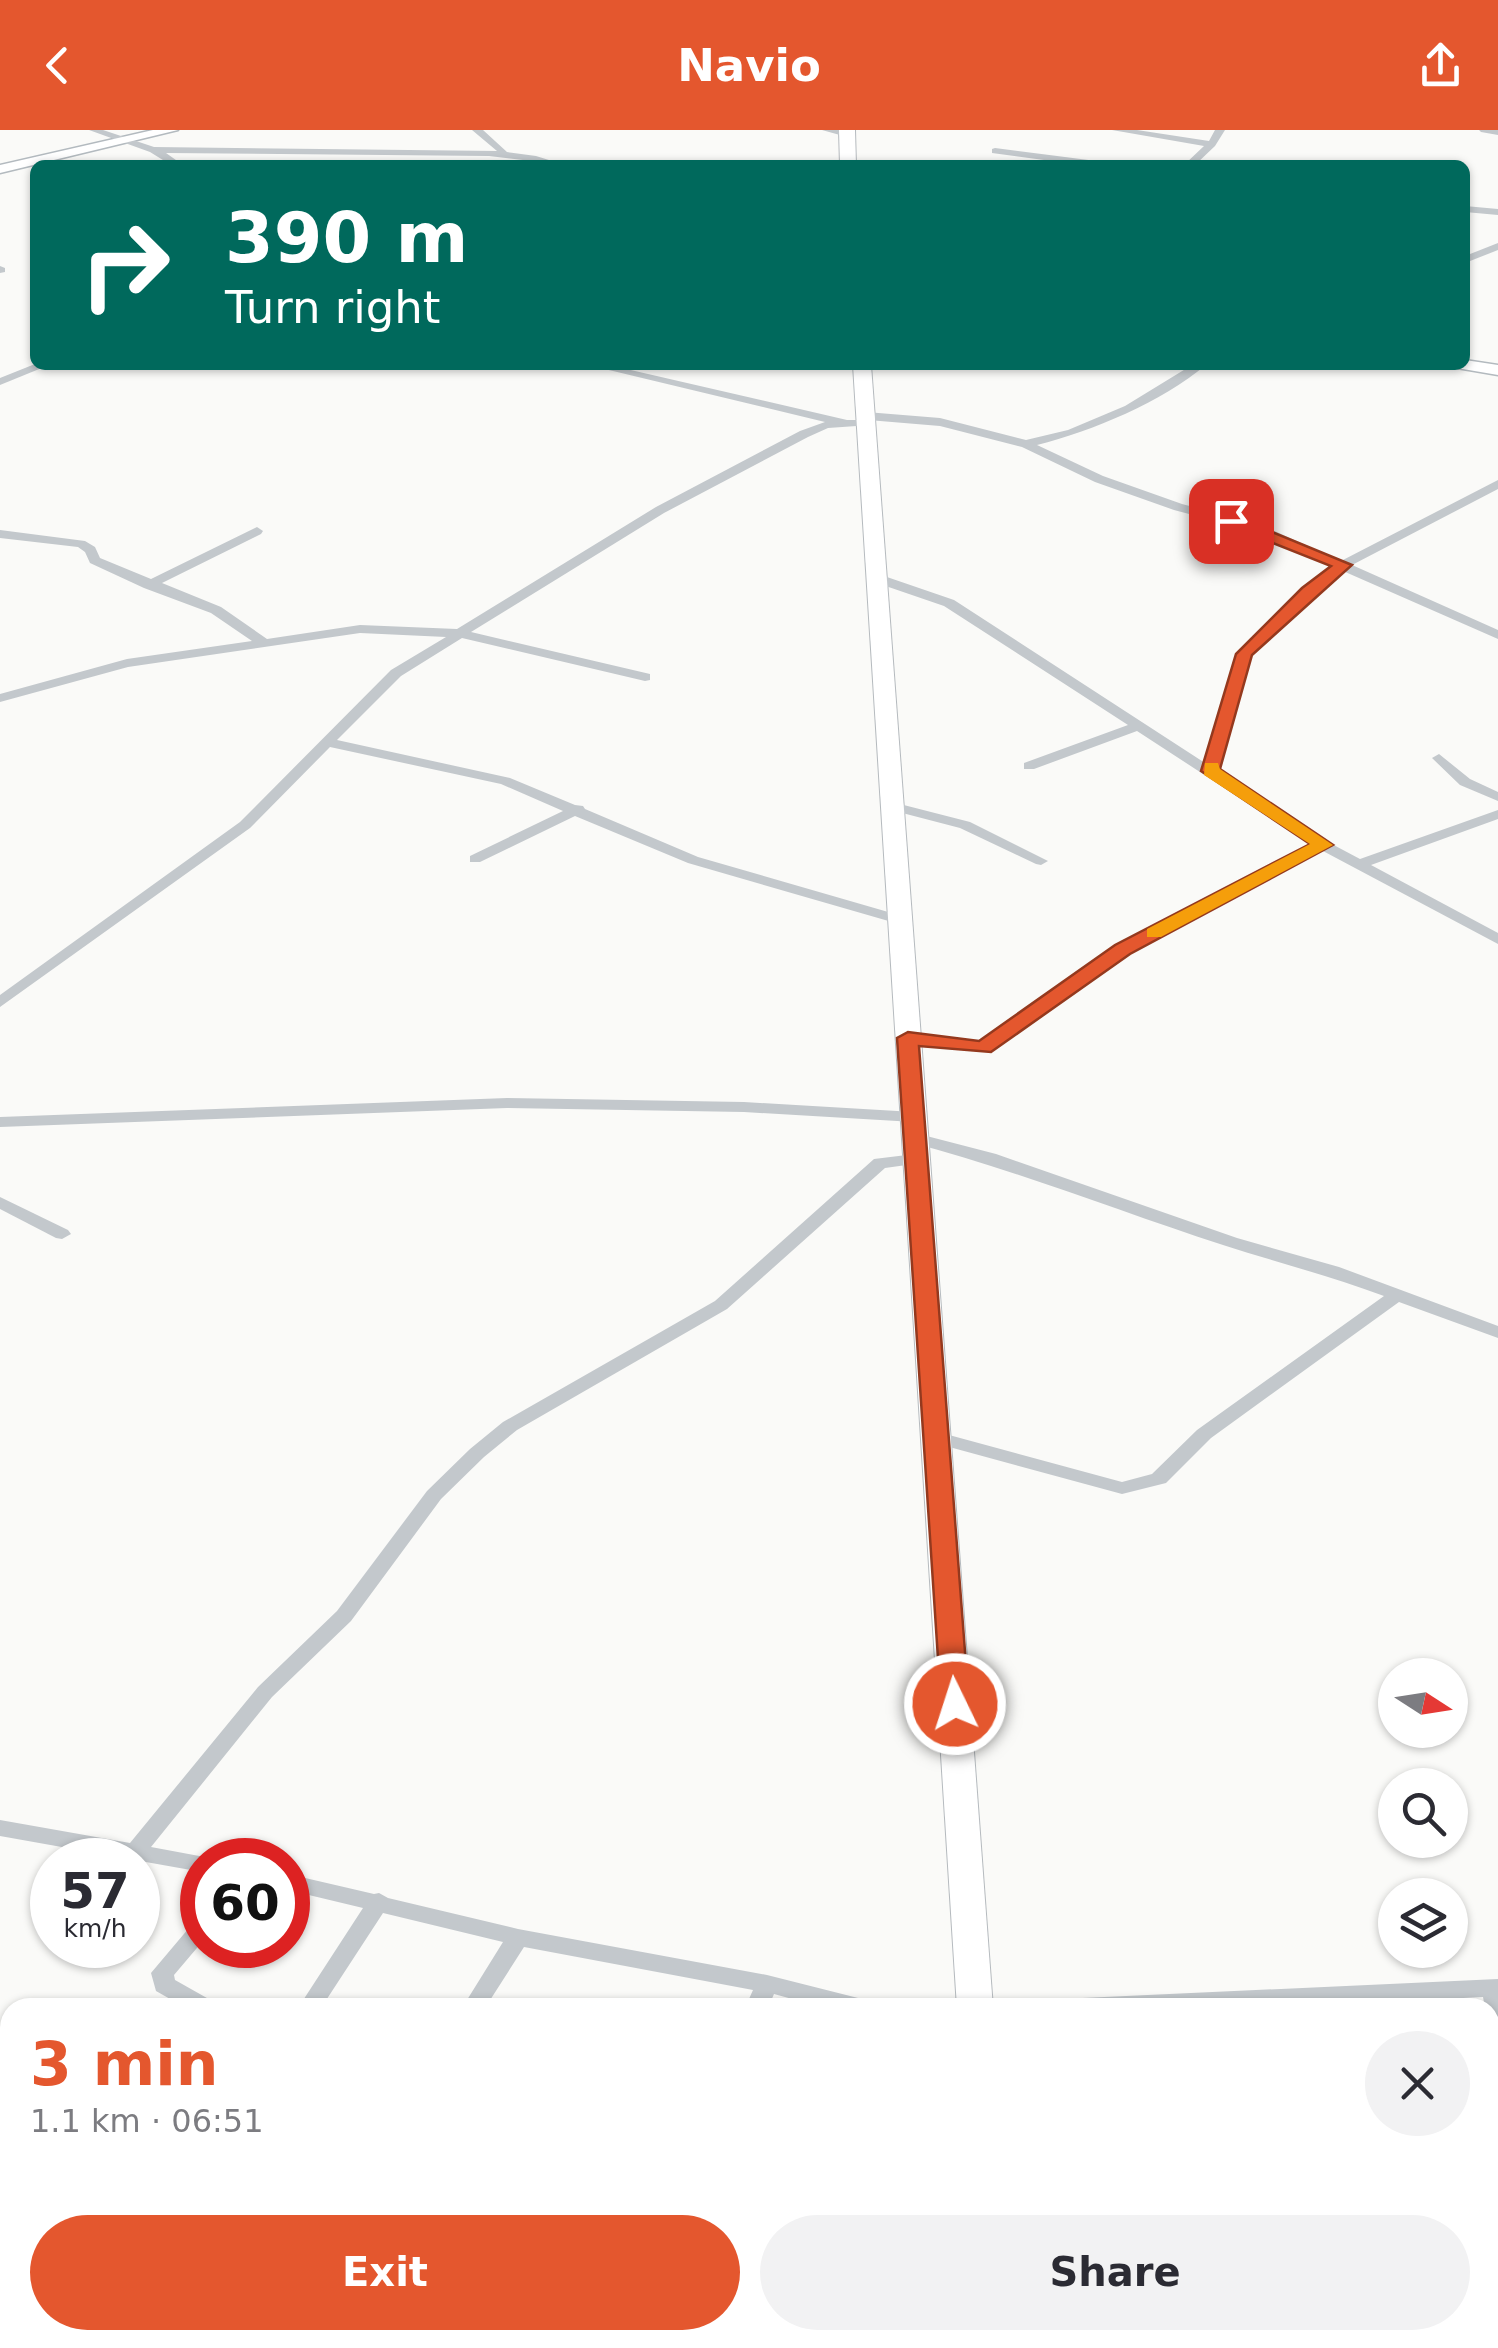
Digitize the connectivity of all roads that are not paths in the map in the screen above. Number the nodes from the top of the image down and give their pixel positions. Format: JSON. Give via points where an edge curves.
{"nodes":[{"id":1,"x":94,"y":130,"type":"edge"},
{"id":2,"x":170,"y":130,"type":"edge"},
{"id":3,"x":476,"y":130,"type":"edge"},
{"id":4,"x":827,"y":130,"type":"edge"},
{"id":5,"x":1117,"y":130,"type":"edge"},
{"id":6,"x":1220,"y":130,"type":"edge"},
{"id":7,"x":1484,"y":130,"type":"edge"},
{"id":8,"x":847,"y":132,"type":"edge"},
{"id":9,"x":1498,"y":132,"type":"edge"},
{"id":10,"x":127,"y":141,"type":"junction"},
{"id":11,"x":1212,"y":144,"type":"junction"},
{"id":12,"x":153,"y":150,"type":"junction"},
{"id":13,"x":995,"y":150,"type":"dead end"},
{"id":14,"x":503,"y":151,"type":"junction"},
{"id":15,"x":41,"y":160,"type":"edge"},
{"id":16,"x":170,"y":160,"type":"edge"},
{"id":17,"x":540,"y":160,"type":"edge"},
{"id":18,"x":848,"y":160,"type":"edge"},
{"id":19,"x":1068,"y":160,"type":"edge"},
{"id":20,"x":1194,"y":160,"type":"edge"},
{"id":21,"x":30,"y":162,"type":"edge"},
{"id":22,"x":0,"y":169,"type":"edge"},
{"id":23,"x":1470,"y":209,"type":"edge"},
{"id":24,"x":1498,"y":212,"type":"edge"},
{"id":25,"x":1498,"y":246,"type":"edge"},
{"id":26,"x":1470,"y":258,"type":"edge"},
{"id":27,"x":1470,"y":366,"type":"edge"},
{"id":28,"x":30,"y":370,"type":"edge"},
{"id":29,"x":618,"y":370,"type":"edge"},
{"id":30,"x":862,"y":370,"type":"edge"},
{"id":31,"x":1191,"y":370,"type":"edge"},
{"id":32,"x":1498,"y":370,"type":"edge"},
{"id":33,"x":0,"y":382,"type":"edge"},
{"id":34,"x":859,"y":420,"type":"junction"},
{"id":35,"x":1026,"y":444,"type":"junction"},
{"id":36,"x":1498,"y":484,"type":"edge"},
{"id":37,"x":257,"y":531,"type":"dead end"},
{"id":38,"x":0,"y":534,"type":"edge"},
{"id":39,"x":1343,"y":565,"type":"junction"},
{"id":40,"x":879,"y":579,"type":"junction"},
{"id":41,"x":149,"y":585,"type":"junction"},
{"id":42,"x":456,"y":633,"type":"junction"},
{"id":43,"x":1498,"y":635,"type":"edge"},
{"id":44,"x":266,"y":644,"type":"junction"},
{"id":45,"x":645,"y":678,"type":"dead end"},
{"id":46,"x":0,"y":698,"type":"edge"},
{"id":47,"x":1138,"y":726,"type":"junction"},
{"id":48,"x":325,"y":742,"type":"junction"},
{"id":49,"x":1440,"y":758,"type":"dead end"},
{"id":50,"x":1030,"y":766,"type":"dead end"},
{"id":51,"x":1210,"y":771,"type":"junction"},
{"id":52,"x":1498,"y":796,"type":"edge"},
{"id":53,"x":892,"y":806,"type":"junction"},
{"id":54,"x":578,"y":809,"type":"junction"},
{"id":55,"x":1498,"y":814,"type":"edge"},
{"id":56,"x":1323,"y":845,"type":"junction"},
{"id":57,"x":475,"y":858,"type":"dead end"},
{"id":58,"x":1042,"y":861,"type":"dead end"},
{"id":59,"x":1362,"y":863,"type":"junction"},
{"id":60,"x":898,"y":919,"type":"junction"},
{"id":61,"x":1498,"y":939,"type":"edge"},
{"id":62,"x":0,"y":1002,"type":"edge"},
{"id":63,"x":908,"y":1038,"type":"junction"},
{"id":64,"x":0,"y":1122,"type":"edge"},
{"id":65,"x":915,"y":1138,"type":"junction"},
{"id":66,"x":0,"y":1202,"type":"edge"},
{"id":67,"x":62,"y":1234,"type":"dead end"},
{"id":68,"x":1395,"y":1296,"type":"junction"},
{"id":69,"x":1498,"y":1332,"type":"edge"},
{"id":70,"x":938,"y":1438,"type":"junction"},
{"id":71,"x":0,"y":1828,"type":"edge"},
{"id":72,"x":65,"y":1838,"type":"edge"},
{"id":73,"x":146,"y":1838,"type":"edge"},
{"id":74,"x":310,"y":1887,"type":"edge"},
{"id":75,"x":379,"y":1901,"type":"junction"},
{"id":76,"x":518,"y":1937,"type":"junction"},
{"id":77,"x":180,"y":1952,"type":"edge"},
{"id":78,"x":767,"y":1984,"type":"junction"},
{"id":79,"x":1495,"y":1988,"type":"edge"},
{"id":80,"x":183,"y":1998,"type":"edge"},
{"id":81,"x":316,"y":1998,"type":"edge"},
{"id":82,"x":479,"y":1998,"type":"edge"},
{"id":83,"x":761,"y":1998,"type":"edge"},
{"id":84,"x":822,"y":1998,"type":"edge"},
{"id":85,"x":974,"y":1998,"type":"edge"},
{"id":86,"x":1278,"y":1998,"type":"edge"}],
"edges":[{"from":1,"to":10,"type":"street"},
{"from":2,"to":10,"type":"main road"},
{"from":3,"to":14,"type":"street"},
{"from":4,"to":8,"type":"street"},
{"from":5,"to":11,"type":"street"},
{"from":6,"to":11,"type":"street"},
{"from":7,"to":9,"type":"street"},
{"from":8,"to":18,"type":"main road"},
{"from":10,"to":12,"type":"street"},
{"from":10,"to":15,"type":"main road"},
{"from":11,"to":20,"type":"street"},
{"from":12,"to":14,"type":"street","via":[[259,156]]},
{"from":12,"to":16,"type":"street"},
{"from":13,"to":19,"type":"street"},
{"from":14,"to":17,"type":"street"},
{"from":21,"to":22,"type":"main road"},
{"from":23,"to":24,"type":"street"},
{"from":25,"to":26,"type":"street"},
{"from":27,"to":32,"type":"main road"},
{"from":28,"to":33,"type":"street"},
{"from":29,"to":34,"type":"street"},
{"from":30,"to":34,"type":"main road"},
{"from":31,"to":35,"type":"street","via":[[1093,424]]},
{"from":34,"to":35,"type":"street","via":[[940,422]]},
{"from":34,"to":40,"type":"main road"},
{"from":34,"to":42,"type":"street","via":[[804,434],[660,510]]},
{"from":35,"to":39,"type":"street","via":[[1099,479],[1257,528]]},
{"from":36,"to":39,"type":"street"},
{"from":37,"to":41,"type":"street"},
{"from":38,"to":41,"type":"street","via":[[81,544],[94,560]]},
{"from":39,"to":43,"type":"street"},
{"from":39,"to":51,"type":"street","via":[[1244,654]]},
{"from":40,"to":47,"type":"street","via":[[949,602]]},
{"from":40,"to":53,"type":"main road"},
{"from":41,"to":44,"type":"street","via":[[216,610]]},
{"from":42,"to":44,"type":"street","via":[[360,629]]},
{"from":42,"to":45,"type":"street"},
{"from":42,"to":48,"type":"street","via":[[396,673]]},
{"from":44,"to":46,"type":"street","via":[[126,664]]},
{"from":47,"to":50,"type":"street"},
{"from":47,"to":51,"type":"street"},
{"from":48,"to":54,"type":"street","via":[[504,781]]},
{"from":48,"to":62,"type":"street","via":[[245,825]]},
{"from":49,"to":52,"type":"street","via":[[1465,782]]},
{"from":51,"to":56,"type":"street"},
{"from":53,"to":58,"type":"street","via":[[965,825]]},
{"from":53,"to":60,"type":"main road"},
{"from":54,"to":57,"type":"street"},
{"from":54,"to":60,"type":"street","via":[[693,860]]},
{"from":55,"to":59,"type":"street"},
{"from":56,"to":59,"type":"street"},
{"from":56,"to":63,"type":"street","via":[[1122,949],[983,1048]]},
{"from":59,"to":61,"type":"street"},
{"from":60,"to":63,"type":"main road"},
{"from":63,"to":65,"type":"main road"},
{"from":64,"to":65,"type":"street","via":[[507,1103],[744,1107]]},
{"from":65,"to":68,"type":"street"},
{"from":65,"to":70,"type":"main road"},
{"from":65,"to":73,"type":"street","via":[[721,1305],[510,1426],[477,1454],[434,1495],[355,1603],[265,1692]]},
{"from":66,"to":67,"type":"street"},
{"from":68,"to":69,"type":"street"},
{"from":68,"to":70,"type":"street","via":[[1204,1434],[1159,1479],[1122,1488]]},
{"from":70,"to":85,"type":"main road"},
{"from":71,"to":72,"type":"street"},
{"from":74,"to":75,"type":"street"},
{"from":75,"to":76,"type":"street"},
{"from":75,"to":81,"type":"street"},
{"from":76,"to":78,"type":"street"},
{"from":76,"to":82,"type":"street"},
{"from":77,"to":80,"type":"street","via":[[162,1972],[164,1985]]},
{"from":78,"to":83,"type":"street"},
{"from":78,"to":84,"type":"street"},
{"from":79,"to":86,"type":"street"}]}
